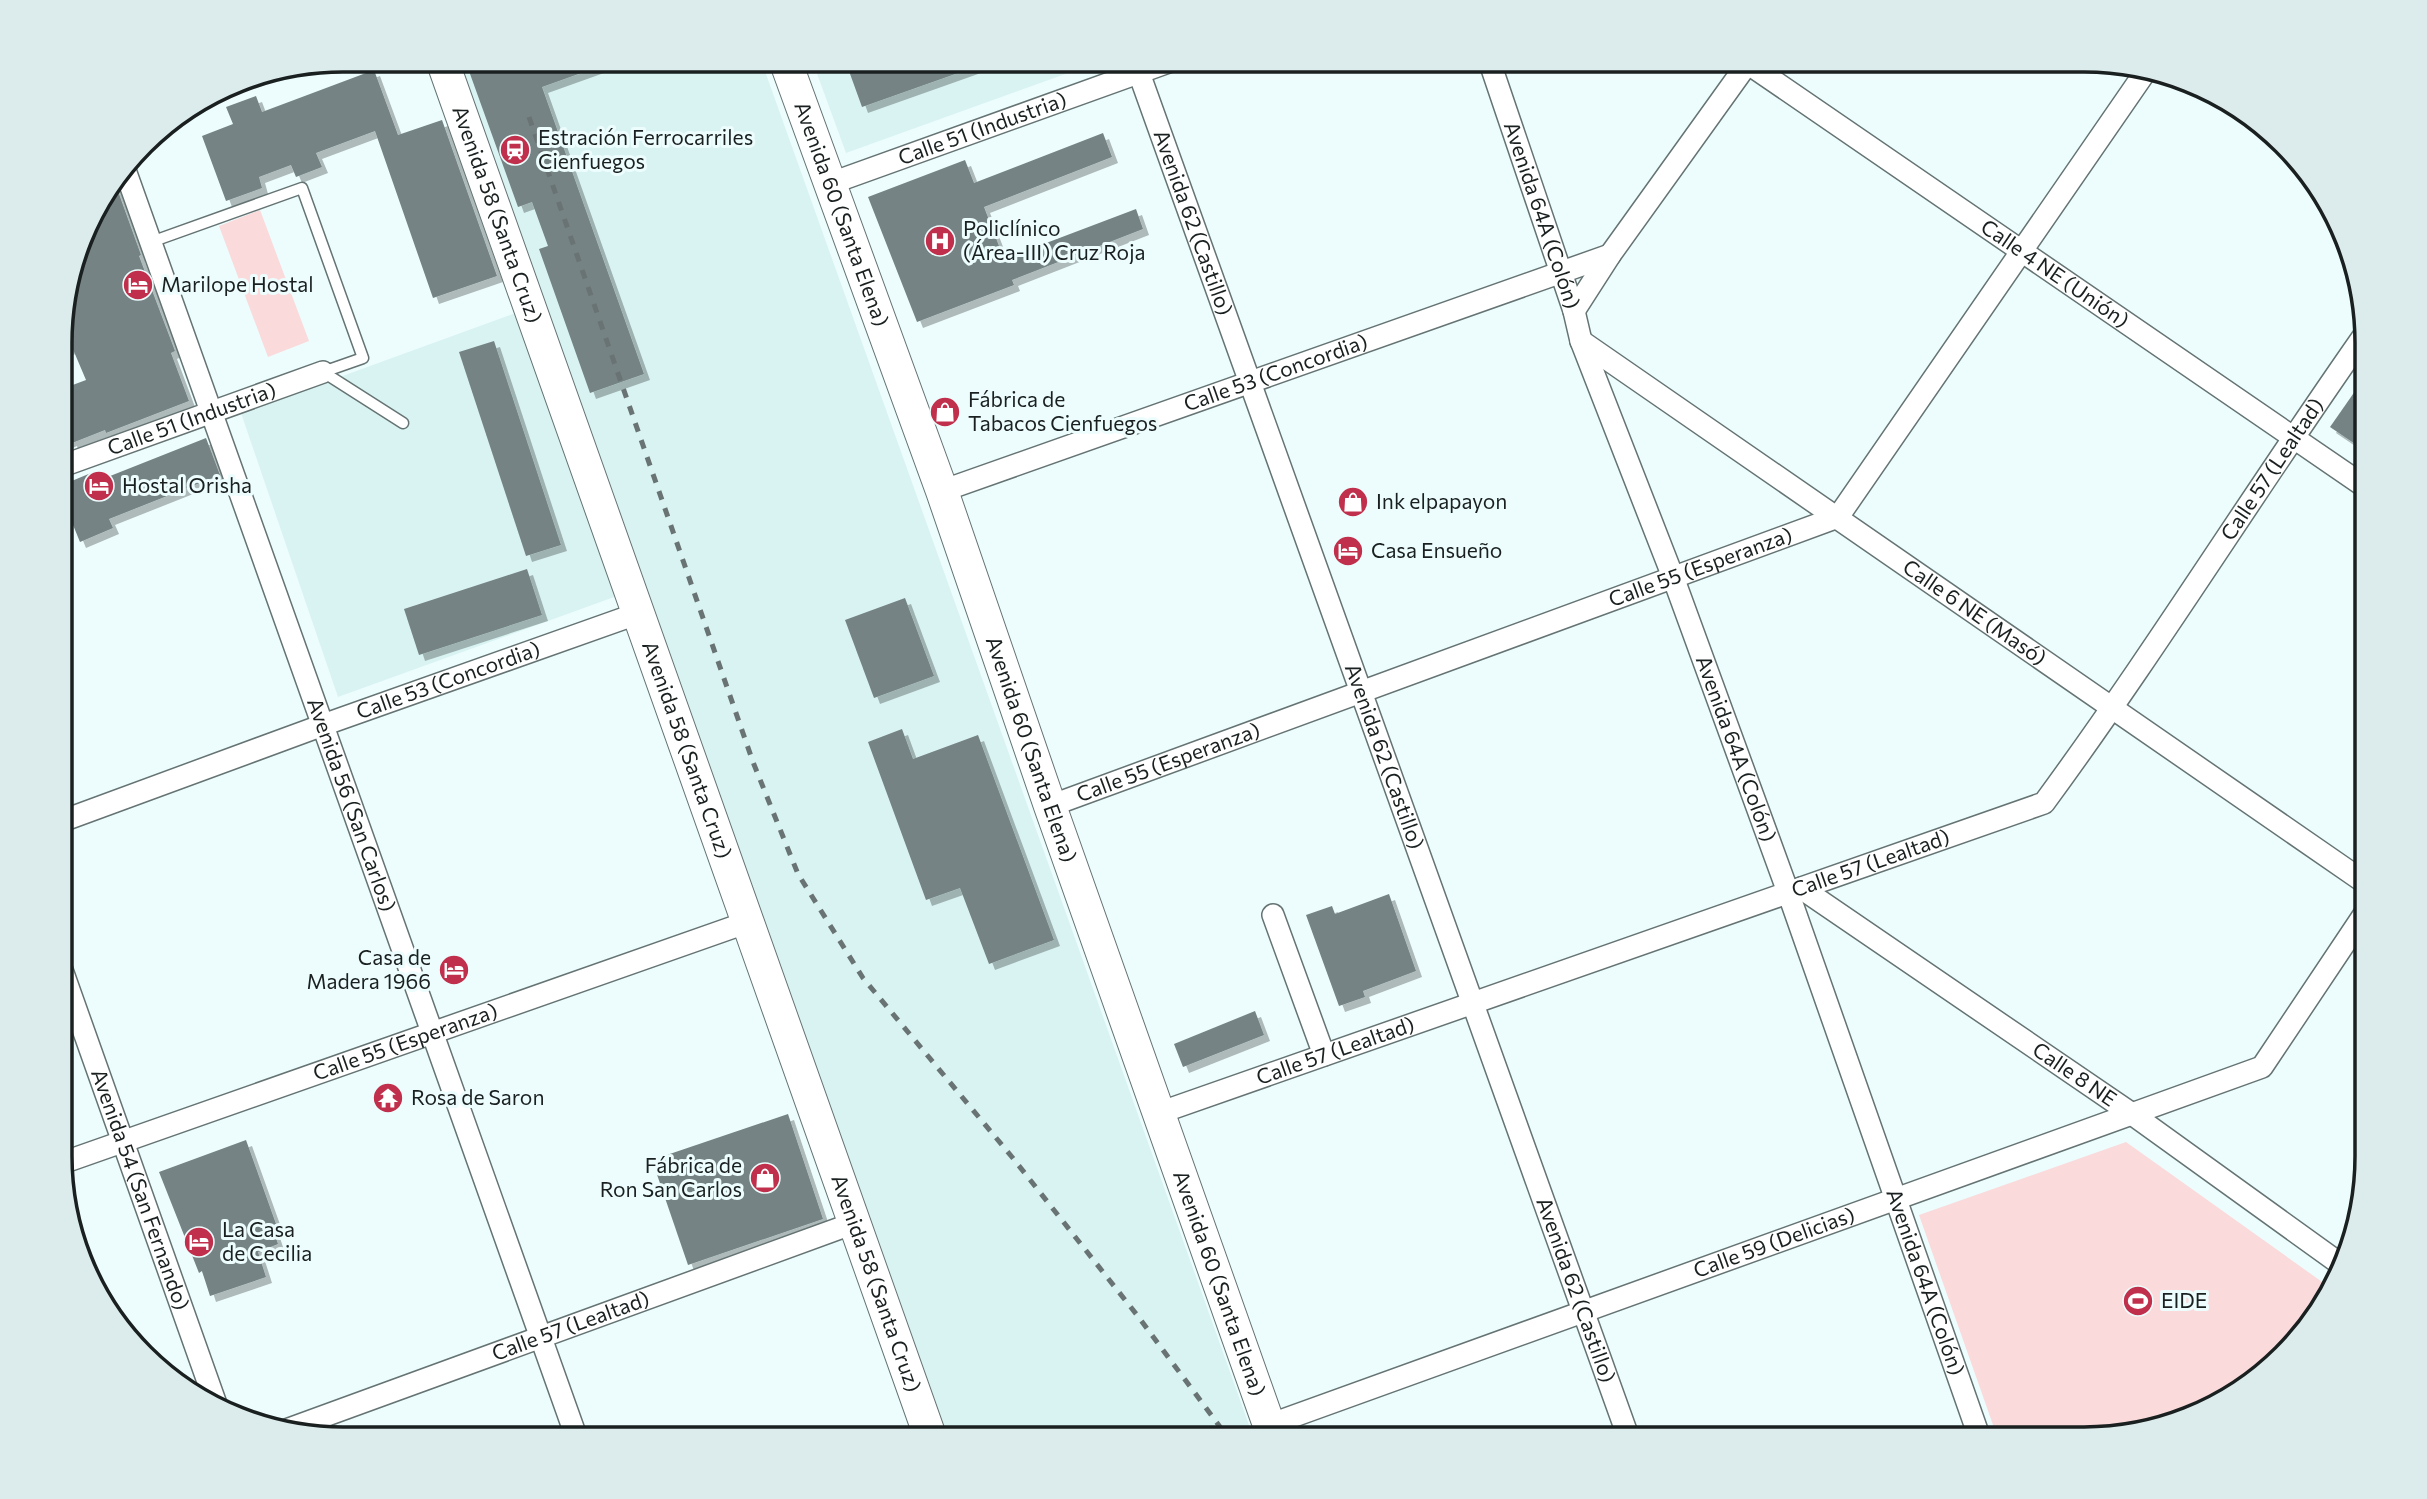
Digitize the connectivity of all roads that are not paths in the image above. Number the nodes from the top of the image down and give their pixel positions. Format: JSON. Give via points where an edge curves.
{"nodes":[{"id":1,"x":446,"y":72,"type":"edge"},
{"id":2,"x":789,"y":72,"type":"edge"},
{"id":3,"x":1493,"y":72,"type":"edge"},
{"id":4,"x":1739,"y":72,"type":"edge"},
{"id":5,"x":1763,"y":72,"type":"edge"},
{"id":6,"x":1139,"y":73,"type":"joint"},
{"id":7,"x":2141,"y":78,"type":"edge"},
{"id":8,"x":128,"y":178,"type":"edge"},
{"id":9,"x":829,"y":184,"type":"junction"},
{"id":10,"x":151,"y":242,"type":"junction"},
{"id":11,"x":2022,"y":253,"type":"junction"},
{"id":12,"x":1610,"y":255,"type":"junction"},
{"id":13,"x":1560,"y":271,"type":"junction"},
{"id":14,"x":1574,"y":311,"type":"junction"},
{"id":15,"x":1581,"y":341,"type":"junction"},
{"id":16,"x":2355,"y":348,"type":"edge"},
{"id":17,"x":323,"y":372,"type":"junction"},
{"id":18,"x":1250,"y":383,"type":"junction"},
{"id":19,"x":212,"y":412,"type":"junction"},
{"id":20,"x":403,"y":423,"type":"dead end"},
{"id":21,"x":2292,"y":438,"type":"junction"},
{"id":22,"x":72,"y":462,"type":"edge"},
{"id":23,"x":2355,"y":480,"type":"edge"},
{"id":24,"x":942,"y":491,"type":"junction"},
{"id":25,"x":1838,"y":517,"type":"junction"},
{"id":26,"x":1673,"y":577,"type":"junction"},
{"id":27,"x":639,"y":614,"type":"junction"},
{"id":28,"x":1361,"y":692,"type":"junction"},
{"id":29,"x":2113,"y":708,"type":"junction"},
{"id":30,"x":323,"y":725,"type":"junction"},
{"id":31,"x":1050,"y":806,"type":"junction"},
{"id":32,"x":72,"y":817,"type":"edge"},
{"id":33,"x":2355,"y":876,"type":"edge"},
{"id":34,"x":1795,"y":890,"type":"junction"},
{"id":35,"x":1273,"y":915,"type":"dead end"},
{"id":36,"x":748,"y":922,"type":"junction"},
{"id":37,"x":2355,"y":928,"type":"edge"},
{"id":38,"x":72,"y":998,"type":"edge"},
{"id":39,"x":1472,"y":1003,"type":"junction"},
{"id":40,"x":432,"y":1032,"type":"junction"},
{"id":41,"x":1324,"y":1055,"type":"junction"},
{"id":42,"x":1158,"y":1113,"type":"junction"},
{"id":43,"x":2132,"y":1114,"type":"junction"},
{"id":44,"x":123,"y":1142,"type":"junction"},
{"id":45,"x":72,"y":1160,"type":"edge"},
{"id":46,"x":1896,"y":1199,"type":"junction"},
{"id":47,"x":855,"y":1223,"type":"junction"},
{"id":48,"x":2335,"y":1260,"type":"edge"},
{"id":49,"x":1583,"y":1312,"type":"junction"},
{"id":50,"x":540,"y":1336,"type":"junction"},
{"id":51,"x":212,"y":1394,"type":"edge"},
{"id":52,"x":302,"y":1424,"type":"edge"},
{"id":53,"x":573,"y":1427,"type":"edge"},
{"id":54,"x":927,"y":1427,"type":"edge"},
{"id":55,"x":1269,"y":1427,"type":"edge"},
{"id":56,"x":1284,"y":1427,"type":"edge"},
{"id":57,"x":1625,"y":1427,"type":"edge"},
{"id":58,"x":1976,"y":1427,"type":"edge"}],
"edges":[{"from":1,"to":27,"type":"street","name":"Avenida 58 (Santa Cruz)"},
{"from":2,"to":9,"type":"street","name":"Avenida 60 (Santa Elena)"},
{"from":3,"to":13,"type":"street","name":"Avenida 64A (Colón)"},
{"from":4,"to":12,"type":"street"},
{"from":5,"to":11,"type":"street","name":"Calle 4 NE (Unión)"},
{"from":6,"to":9,"type":"street","name":"Calle 51 (Industria)"},
{"from":6,"to":18,"type":"street","name":"Avenida 62 (Castillo)"},
{"from":7,"to":11,"type":"street"},
{"from":8,"to":10,"type":"street","name":"Avenida 56 (San Carlos)"},
{"from":9,"to":24,"type":"street","name":"Avenida 60 (Santa Elena)"},
{"from":10,"to":17,"type":"lane","via":[[302,188],[363,358]]},
{"from":10,"to":19,"type":"street","name":"Avenida 56 (San Carlos)"},
{"from":11,"to":21,"type":"street","name":"Calle 4 NE (Unión)"},
{"from":11,"to":25,"type":"street"},
{"from":12,"to":13,"type":"street","name":"Calle 53 (Concordia)"},
{"from":12,"to":14,"type":"street"},
{"from":13,"to":14,"type":"street","name":"Avenida 64A (Colón)"},
{"from":13,"to":18,"type":"street","name":"Calle 53 (Concordia)"},
{"from":14,"to":15,"type":"street","name":"Avenida 64A (Colón)"},
{"from":15,"to":25,"type":"street","name":"Calle 6 NE (Masó)"},
{"from":15,"to":26,"type":"street","name":"Avenida 64A (Colón)"},
{"from":16,"to":21,"type":"street","name":"Calle 57 (Lealtad)"},
{"from":17,"to":19,"type":"street","name":"Calle 51 (Industria)"},
{"from":17,"to":20,"type":"lane"},
{"from":18,"to":24,"type":"street","name":"Calle 53 (Concordia)"},
{"from":18,"to":28,"type":"street","name":"Avenida 62 (Castillo)"},
{"from":19,"to":22,"type":"street","name":"Calle 51 (Industria)"},
{"from":19,"to":30,"type":"street","name":"Avenida 56 (San Carlos)"},
{"from":21,"to":23,"type":"street","name":"Calle 4 NE (Unión)"},
{"from":21,"to":29,"type":"street","name":"Calle 57 (Lealtad)"},
{"from":24,"to":31,"type":"street","name":"Avenida 60 (Santa Elena)"},
{"from":25,"to":26,"type":"street","name":"Calle 55 (Esperanza)"},
{"from":25,"to":29,"type":"street","name":"Calle 6 NE (Masó)"},
{"from":26,"to":28,"type":"street","name":"Calle 55 (Esperanza)"},
{"from":26,"to":34,"type":"street","name":"Avenida 64A (Colón)"},
{"from":27,"to":30,"type":"street","name":"Calle 53 (Concordia)"},
{"from":27,"to":36,"type":"street","name":"Avenida 58 (Santa Cruz)"},
{"from":28,"to":31,"type":"street","name":"Calle 55 (Esperanza)"},
{"from":28,"to":39,"type":"street","name":"Avenida 62 (Castillo)"},
{"from":29,"to":33,"type":"street","name":"Calle 6 NE (Masó)"},
{"from":29,"to":34,"type":"street","name":"Calle 57 (Lealtad)","via":[[2044,803]]},
{"from":30,"to":32,"type":"street","name":"Calle 53 (Concordia)"},
{"from":30,"to":40,"type":"street","name":"Avenida 56 (San Carlos)"},
{"from":31,"to":42,"type":"street","name":"Avenida 60 (Santa Elena)"},
{"from":34,"to":39,"type":"street","name":"Calle 57 (Lealtad)"},
{"from":34,"to":43,"type":"street","name":"Calle 8 NE"},
{"from":34,"to":46,"type":"street","name":"Avenida 64A (Colón)"},
{"from":35,"to":41,"type":"street"},
{"from":36,"to":40,"type":"street","name":"Calle 55 (Esperanza)"},
{"from":36,"to":47,"type":"street","name":"Avenida 58 (Santa Cruz)"},
{"from":37,"to":43,"type":"street","name":"Calle 59 (Delicias)","via":[[2262,1067]]},
{"from":38,"to":44,"type":"street","name":"Avenida 54 (San Fernando)"},
{"from":39,"to":41,"type":"street","name":"Calle 57 (Lealtad)"},
{"from":39,"to":49,"type":"street","name":"Avenida 62 (Castillo)"},
{"from":40,"to":44,"type":"street","name":"Calle 55 (Esperanza)"},
{"from":40,"to":50,"type":"street","name":"Avenida 56 (San Carlos)"},
{"from":41,"to":42,"type":"street","name":"Calle 57 (Lealtad)"},
{"from":42,"to":55,"type":"street","name":"Avenida 60 (Santa Elena)"},
{"from":43,"to":46,"type":"street","name":"Calle 59 (Delicias)"},
{"from":43,"to":48,"type":"street","name":"Calle 8 NE"},
{"from":44,"to":45,"type":"street","name":"Calle 55 (Esperanza)"},
{"from":44,"to":51,"type":"street","name":"Avenida 54 (San Fernando)"},
{"from":46,"to":49,"type":"street","name":"Calle 59 (Delicias)"},
{"from":46,"to":58,"type":"street","name":"Avenida 64A (Colón)"},
{"from":47,"to":50,"type":"street","name":"Calle 57 (Lealtad)"},
{"from":47,"to":54,"type":"street","name":"Avenida 58 (Santa Cruz)"},
{"from":49,"to":56,"type":"street","name":"Calle 59 (Delicias)"},
{"from":49,"to":57,"type":"street","name":"Avenida 62 (Castillo)"},
{"from":50,"to":52,"type":"street","name":"Calle 57 (Lealtad)"},
{"from":50,"to":53,"type":"street","name":"Avenida 56 (San Carlos)"}]}
